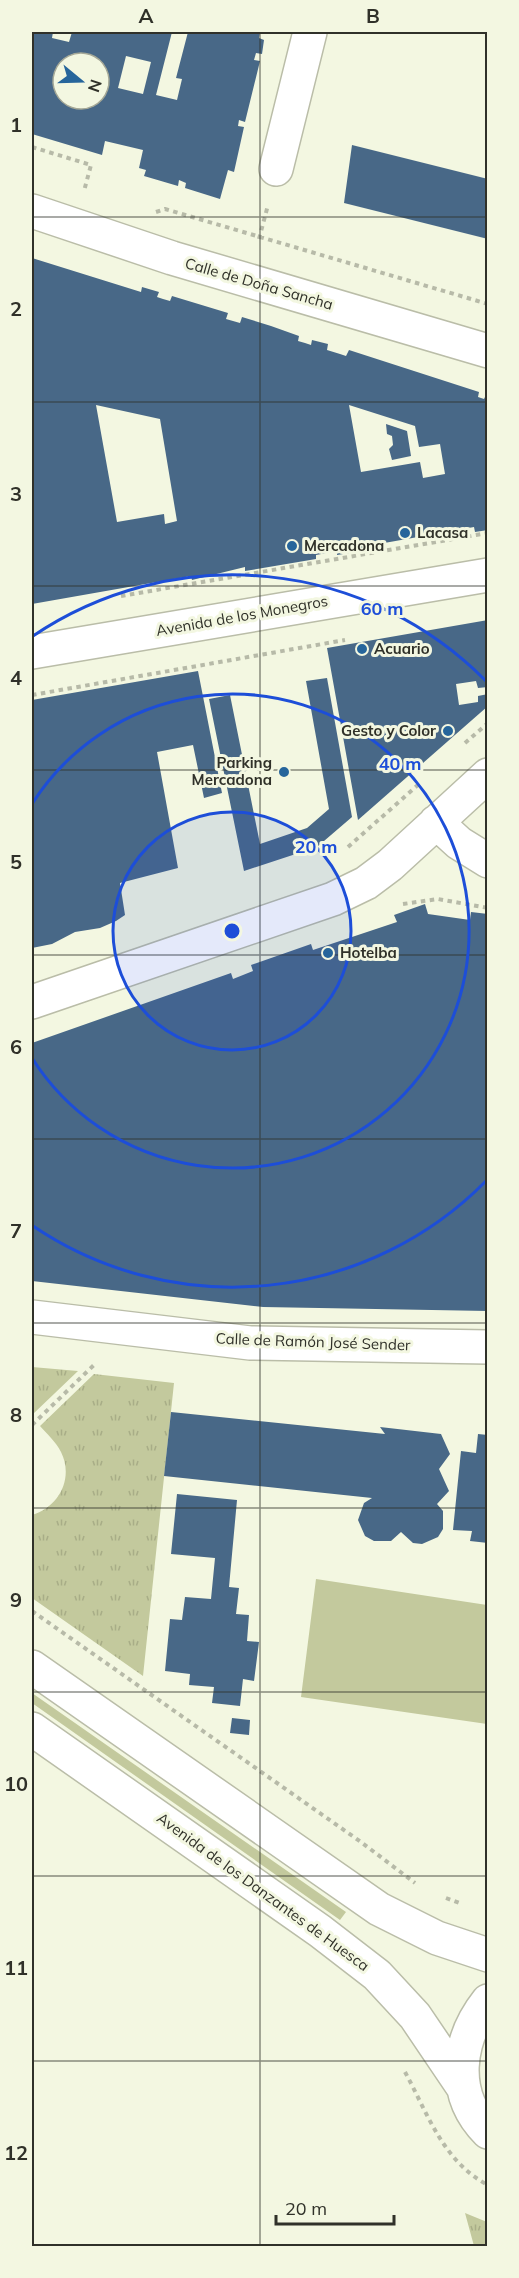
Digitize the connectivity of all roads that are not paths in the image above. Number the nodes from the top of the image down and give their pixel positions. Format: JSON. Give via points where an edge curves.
{"nodes":[{"id":1,"x":310,"y":32,"type":"edge"},
{"id":2,"x":276,"y":169,"type":"dead end"},
{"id":3,"x":32,"y":211,"type":"edge"},
{"id":4,"x":488,"y":351,"type":"edge"},
{"id":5,"x":488,"y":575,"type":"edge"},
{"id":6,"x":32,"y":652,"type":"edge"},
{"id":7,"x":488,"y":775,"type":"edge"},
{"id":8,"x":436,"y":822,"type":"junction"},
{"id":9,"x":488,"y":861,"type":"edge"},
{"id":10,"x":32,"y":1002,"type":"edge"},
{"id":11,"x":32,"y":1317,"type":"edge"},
{"id":12,"x":488,"y":1347,"type":"edge"},
{"id":13,"x":32,"y":1667,"type":"edge"},
{"id":14,"x":32,"y":1729,"type":"edge"},
{"id":15,"x":488,"y":1955,"type":"edge"},
{"id":16,"x":488,"y":2001,"type":"edge"},
{"id":17,"x":463,"y":2087,"type":"junction"},
{"id":18,"x":488,"y":2132,"type":"edge"}],
"edges":[{"from":1,"to":2,"type":"street"},
{"from":3,"to":4,"type":"street","name":"Calle de Doña Sancha","via":[[172,258]]},
{"from":5,"to":6,"type":"street","name":"Avenida de los Monegros"},
{"from":7,"to":8,"type":"street"},
{"from":8,"to":9,"type":"street"},
{"from":8,"to":10,"type":"street","via":[[366,883],[333,899]]},
{"from":11,"to":12,"type":"street","name":"Calle de Ramón José Sender","via":[[250,1342]]},
{"from":13,"to":15,"type":"street","via":[[379,1909],[437,1938]]},
{"from":14,"to":17,"type":"street","name":"Avenida de los Danzantes de Huesca","via":[[377,1975],[415,2016]]},
{"from":16,"to":17,"type":"street","via":[[474,2018],[465,2039]]},
{"from":17,"to":18,"type":"street","via":[[471,2109]]}]}
